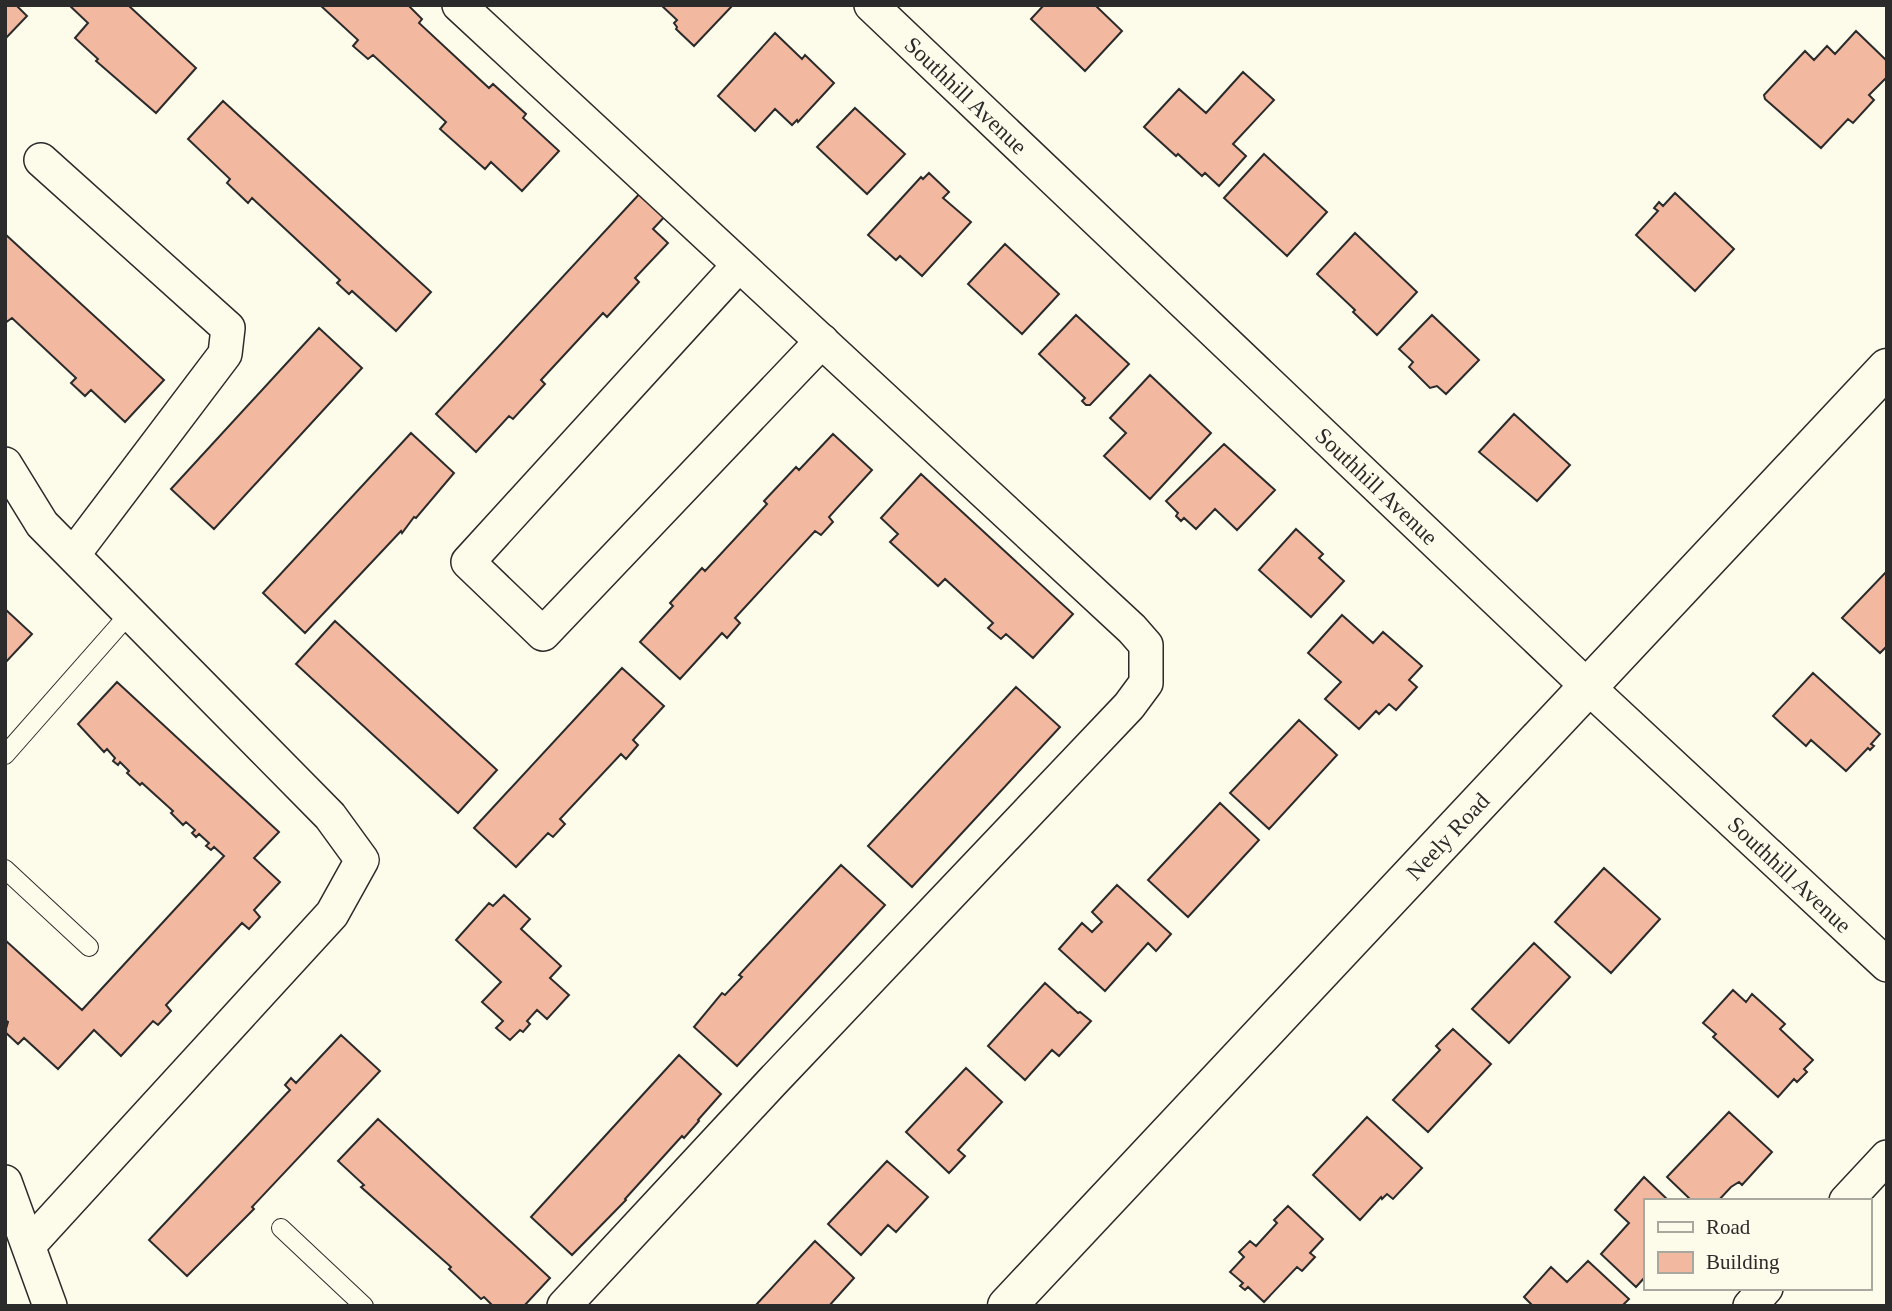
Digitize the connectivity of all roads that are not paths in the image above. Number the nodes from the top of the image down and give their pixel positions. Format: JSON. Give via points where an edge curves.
{"nodes":[{"id":1,"x":459,"y":5,"type":"edge"},
{"id":2,"x":885,"y":10,"type":"edge"},
{"id":3,"x":41,"y":160,"type":"dead end"},
{"id":4,"x":739,"y":265,"type":"junction"},
{"id":5,"x":822,"y":341,"type":"junction"},
{"id":6,"x":1887,"y":368,"type":"edge"},
{"id":7,"x":5,"y":464,"type":"edge"},
{"id":8,"x":73,"y":555,"type":"junction"},
{"id":9,"x":130,"y":613,"type":"junction"},
{"id":10,"x":1587,"y":686,"type":"junction"},
{"id":11,"x":5,"y":755,"type":"edge"},
{"id":12,"x":5,"y":869,"type":"edge"},
{"id":13,"x":89,"y":947,"type":"dead end"},
{"id":14,"x":1887,"y":965,"type":"edge"},
{"id":15,"x":1887,"y":1157,"type":"edge"},
{"id":16,"x":5,"y":1182,"type":"edge"},
{"id":17,"x":1848,"y":1199,"type":"edge"},
{"id":18,"x":281,"y":1228,"type":"dead end"},
{"id":19,"x":29,"y":1245,"type":"junction"},
{"id":20,"x":1764,"y":1290,"type":"edge"},
{"id":21,"x":51,"y":1306,"type":"edge"},
{"id":22,"x":364,"y":1306,"type":"edge"},
{"id":23,"x":564,"y":1306,"type":"edge"},
{"id":24,"x":1007,"y":1306,"type":"edge"},
{"id":25,"x":1750,"y":1306,"type":"edge"}],
"edges":[{"from":1,"to":4,"type":"street"},
{"from":2,"to":10,"type":"street","name":"Southhill Avenue"},
{"from":3,"to":8,"type":"street","via":[[228,328],[225,354]]},
{"from":4,"to":5,"type":"street"},
{"from":4,"to":5,"type":"street","via":[[468,562],[543,634]]},
{"from":5,"to":23,"type":"street","via":[[1132,629],[1146,645],[1146,683]]},
{"from":6,"to":10,"type":"street","name":"Neely Road"},
{"from":7,"to":8,"type":"street","via":[[42,524]]},
{"from":8,"to":9,"type":"street"},
{"from":9,"to":11,"type":"lane"},
{"from":9,"to":19,"type":"street","via":[[330,816],[362,860],[332,914]]},
{"from":10,"to":14,"type":"street","name":"Southhill Avenue"},
{"from":10,"to":24,"type":"street","name":"Neely Road"},
{"from":12,"to":13,"type":"lane"},
{"from":15,"to":17,"type":"street"},
{"from":16,"to":19,"type":"street"},
{"from":18,"to":22,"type":"lane"},
{"from":19,"to":21,"type":"street"},
{"from":20,"to":25,"type":"street"}]}
